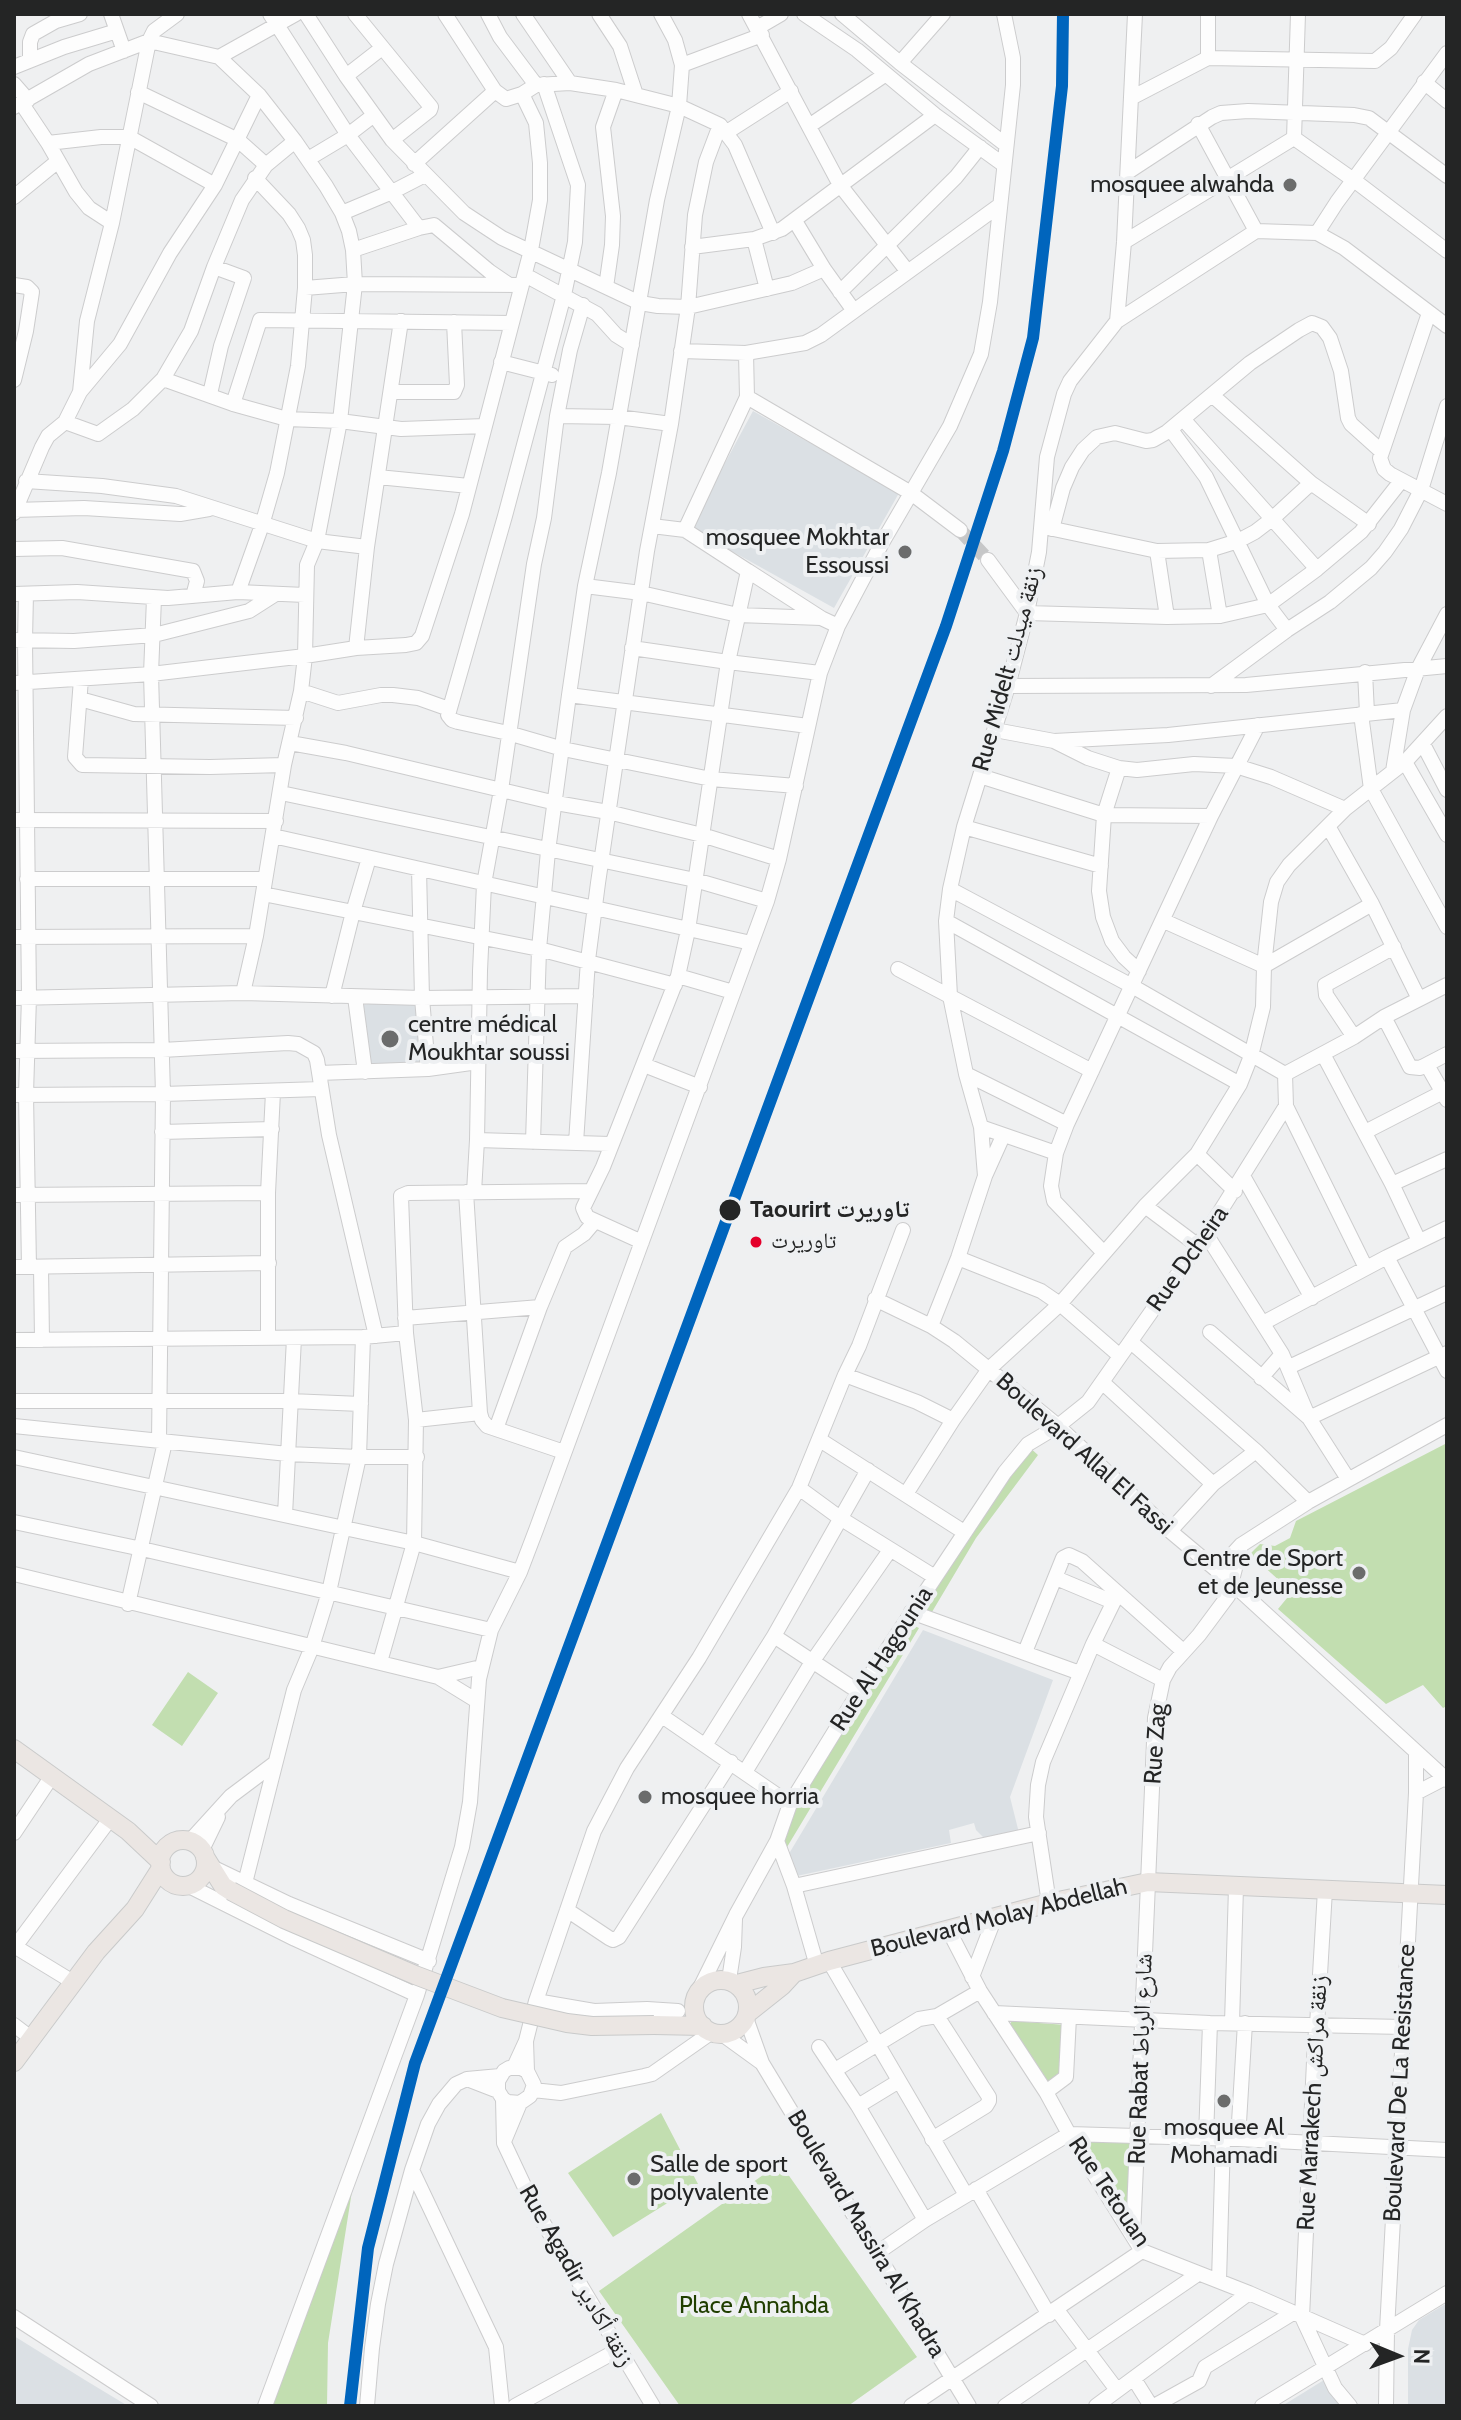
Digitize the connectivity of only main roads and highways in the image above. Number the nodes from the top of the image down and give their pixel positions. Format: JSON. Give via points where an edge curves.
{"nodes":[{"id":1,"x":14,"y":1749,"type":"edge"},
{"id":2,"x":128,"y":1831,"type":"junction"},
{"id":3,"x":198,"y":1851,"type":"junction"},
{"id":4,"x":161,"y":1865,"type":"junction"},
{"id":5,"x":189,"y":1885,"type":"junction"},
{"id":6,"x":233,"y":1886,"type":"junction"},
{"id":7,"x":1447,"y":1895,"type":"edge"},
{"id":8,"x":135,"y":1909,"type":"junction"},
{"id":9,"x":794,"y":1973,"type":"junction"},
{"id":10,"x":733,"y":1982,"type":"junction"},
{"id":11,"x":696,"y":1997,"type":"junction"},
{"id":12,"x":747,"y":2015,"type":"junction"},
{"id":13,"x":658,"y":2025,"type":"junction"},
{"id":14,"x":712,"y":2031,"type":"junction"},
{"id":15,"x":14,"y":2062,"type":"edge"}],
"edges":[{"from":1,"to":2,"type":"main road"},
{"from":2,"to":3,"type":"main road"},
{"from":2,"to":4,"type":"main road"},
{"from":3,"to":4,"type":"main road","via":[[167,1847]]},
{"from":3,"to":5,"type":"main road","via":[[204,1871]]},
{"from":3,"to":6,"type":"main road"},
{"from":4,"to":5,"type":"main road","via":[[169,1881]]},
{"from":4,"to":8,"type":"main road"},
{"from":5,"to":6,"type":"main road"},
{"from":5,"to":8,"type":"main road"},
{"from":6,"to":13,"type":"main road","bridge":true,"via":[[284,1919],[502,2008],[579,2024]]},
{"from":7,"to":9,"type":"main road","name":"Boulevard Molay Abdellah","via":[[1148,1882],[1049,1903]]},
{"from":8,"to":15,"type":"main road"},
{"from":9,"to":10,"type":"main road","name":"Boulevard Molay Abdellah"},
{"from":9,"to":12,"type":"main road","name":"Boulevard Molay Abdellah"},
{"from":10,"to":11,"type":"main road","via":[[711,1981]]},
{"from":10,"to":12,"type":"main road","via":[[745,1994]]},
{"from":11,"to":13,"type":"main road"},
{"from":11,"to":14,"type":"main road","via":[[694,2010]]},
{"from":12,"to":14,"type":"main road","via":[[736,2029]]},
{"from":13,"to":14,"type":"main road"}]}
